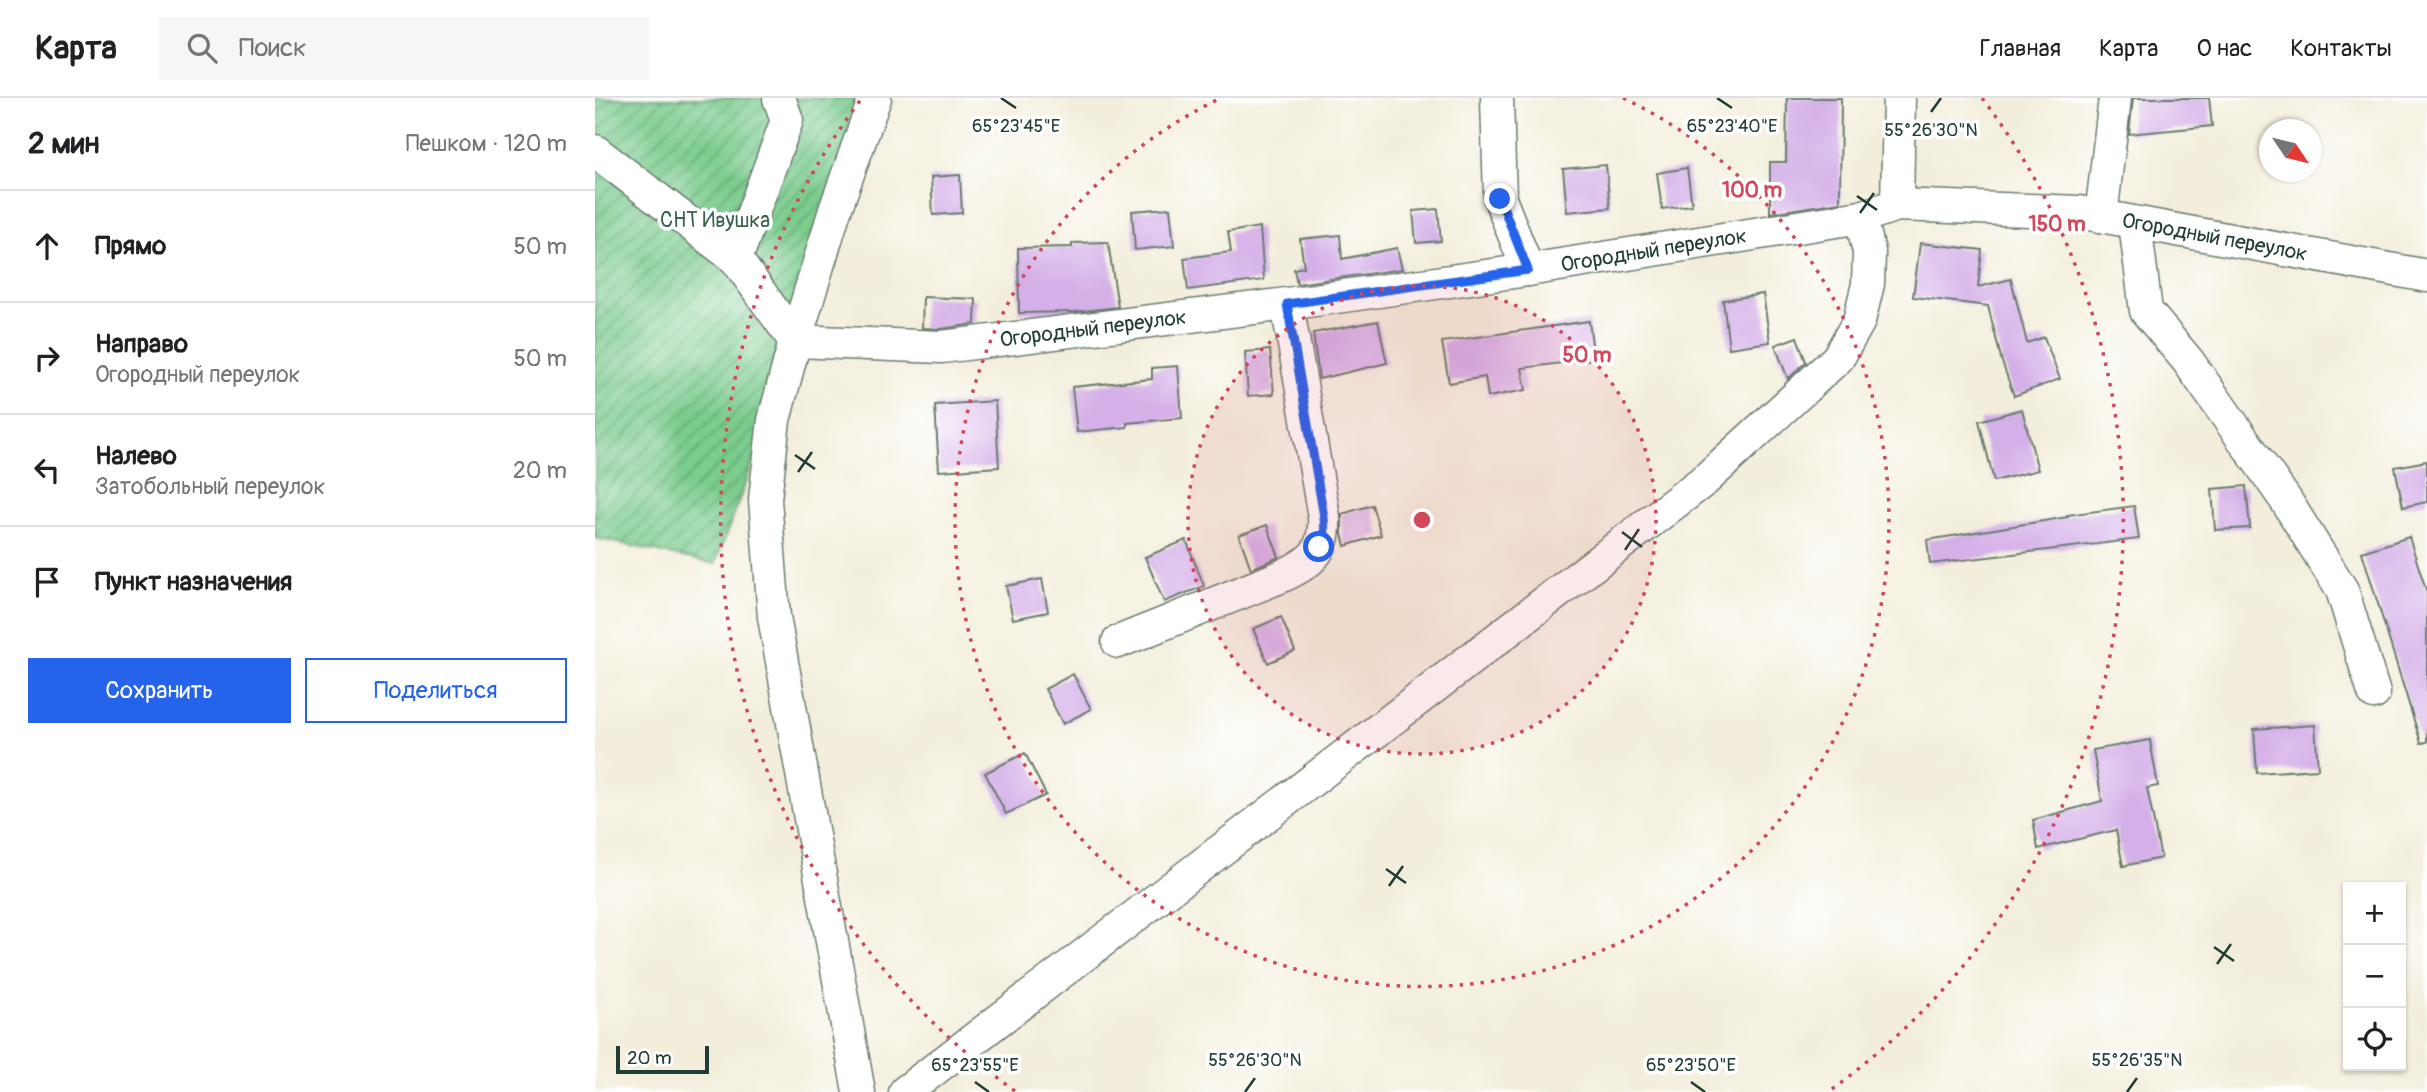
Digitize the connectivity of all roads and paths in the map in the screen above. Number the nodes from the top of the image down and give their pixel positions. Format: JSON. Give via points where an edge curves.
{"nodes":[{"id":1,"x":779,"y":98,"type":"edge"},
{"id":2,"x":875,"y":98,"type":"edge"},
{"id":3,"x":1497,"y":98,"type":"edge"},
{"id":4,"x":1899,"y":98,"type":"edge"},
{"id":5,"x":2115,"y":98,"type":"edge"},
{"id":6,"x":595,"y":151,"type":"edge"},
{"id":7,"x":1897,"y":205,"type":"junction"},
{"id":8,"x":2101,"y":216,"type":"junction"},
{"id":9,"x":1861,"y":218,"type":"junction"},
{"id":10,"x":2135,"y":223,"type":"junction"},
{"id":11,"x":736,"y":259,"type":"junction"},
{"id":12,"x":1528,"y":270,"type":"junction"},
{"id":13,"x":2427,"y":276,"type":"edge"},
{"id":14,"x":1287,"y":304,"type":"junction"},
{"id":15,"x":795,"y":341,"type":"junction"},
{"id":16,"x":1118,"y":642,"type":"dead end"},
{"id":17,"x":2374,"y":693,"type":"dead end"},
{"id":18,"x":859,"y":1092,"type":"edge"},
{"id":19,"x":905,"y":1092,"type":"edge"}],
"edges":[{"from":1,"to":11,"type":"street","via":[[787,120]]},
{"from":2,"to":15,"type":"street"},
{"from":3,"to":12,"type":"street","via":[[1500,199]]},
{"from":4,"to":7,"type":"street"},
{"from":5,"to":8,"type":"street"},
{"from":6,"to":11,"type":"street"},
{"from":7,"to":8,"type":"street","name":"Огородный переулок"},
{"from":7,"to":9,"type":"street","name":"Огородный переулок"},
{"from":8,"to":10,"type":"street","name":"Огородный переулок"},
{"from":9,"to":12,"type":"street","name":"Огородный переулок"},
{"from":9,"to":19,"type":"street","via":[[1869,252],[1868,285],[1859,321],[1838,358],[1737,451]]},
{"from":10,"to":13,"type":"street","name":"Огородный переулок"},
{"from":10,"to":17,"type":"street","via":[[2146,311],[2240,435],[2341,590]]},
{"from":11,"to":15,"type":"street"},
{"from":12,"to":14,"type":"street","name":"Огородный переулок"},
{"from":14,"to":15,"type":"street","name":"Огородный переулок","via":[[942,347]]},
{"from":14,"to":16,"type":"street","via":[[1324,517],[1325,534],[1319,547],[1306,565]]},
{"from":15,"to":18,"type":"street","via":[[774,420],[765,499],[774,617]]}]}
